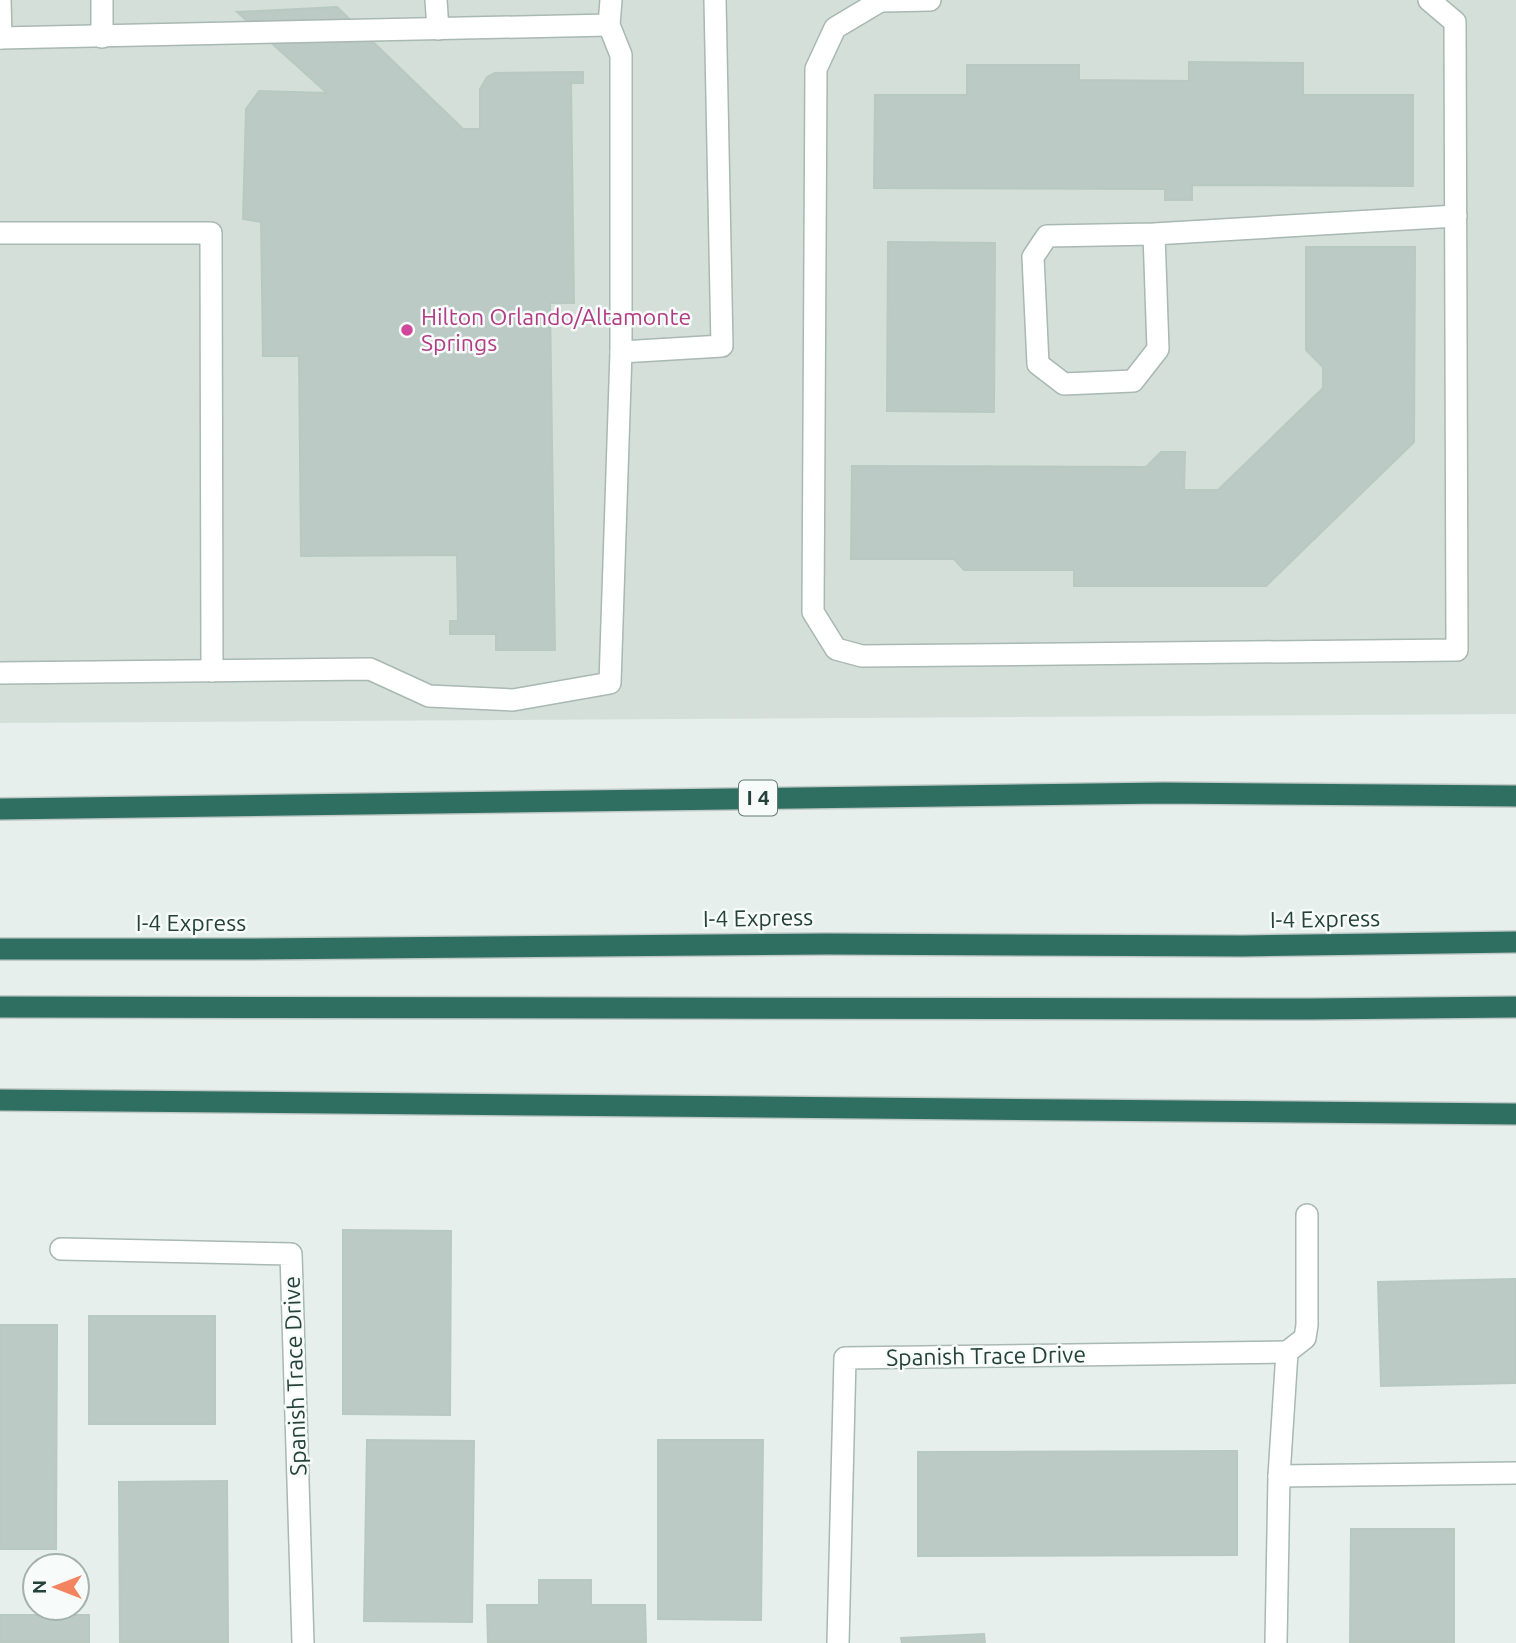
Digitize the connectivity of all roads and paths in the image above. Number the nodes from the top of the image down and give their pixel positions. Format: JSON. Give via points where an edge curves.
{"nodes":[{"id":1,"x":0,"y":0,"type":"edge"},
{"id":2,"x":102,"y":0,"type":"edge"},
{"id":3,"x":436,"y":0,"type":"edge"},
{"id":4,"x":611,"y":0,"type":"edge"},
{"id":5,"x":715,"y":0,"type":"edge"},
{"id":6,"x":882,"y":0,"type":"edge"},
{"id":7,"x":930,"y":0,"type":"edge"},
{"id":8,"x":1429,"y":0,"type":"edge"},
{"id":9,"x":609,"y":25,"type":"junction"},
{"id":10,"x":438,"y":29,"type":"junction"},
{"id":11,"x":102,"y":37,"type":"junction"},
{"id":12,"x":0,"y":38,"type":"edge"},
{"id":13,"x":1456,"y":216,"type":"junction"},
{"id":14,"x":0,"y":233,"type":"edge"},
{"id":15,"x":1154,"y":234,"type":"junction"},
{"id":16,"x":621,"y":352,"type":"junction"},
{"id":17,"x":212,"y":671,"type":"junction"},
{"id":18,"x":0,"y":673,"type":"edge"},
{"id":19,"x":1516,"y":796,"type":"edge"},
{"id":20,"x":0,"y":809,"type":"edge"},
{"id":21,"x":1516,"y":942,"type":"edge"},
{"id":22,"x":0,"y":949,"type":"edge"},
{"id":23,"x":0,"y":1007,"type":"edge"},
{"id":24,"x":1516,"y":1007,"type":"edge"},
{"id":25,"x":0,"y":1100,"type":"edge"},
{"id":26,"x":1516,"y":1114,"type":"edge"},
{"id":27,"x":1307,"y":1215,"type":"dead end"},
{"id":28,"x":61,"y":1249,"type":"dead end"},
{"id":29,"x":1287,"y":1352,"type":"junction"},
{"id":30,"x":1516,"y":1473,"type":"edge"},
{"id":31,"x":1279,"y":1476,"type":"junction"},
{"id":32,"x":303,"y":1643,"type":"edge"},
{"id":33,"x":838,"y":1643,"type":"edge"},
{"id":34,"x":1276,"y":1643,"type":"edge"}],
"edges":[{"from":1,"to":12,"type":"street"},
{"from":2,"to":11,"type":"street"},
{"from":3,"to":10,"type":"street"},
{"from":4,"to":9,"type":"street"},
{"from":5,"to":16,"type":"street","via":[[722,346]]},
{"from":6,"to":7,"type":"street"},
{"from":6,"to":13,"type":"street","via":[[835,28],[816,69],[813,612],[836,649],[862,656],[1457,650]]},
{"from":8,"to":13,"type":"street","via":[[1455,22]]},
{"from":9,"to":10,"type":"street"},
{"from":9,"to":16,"type":"street","via":[[621,55]]},
{"from":10,"to":11,"type":"street"},
{"from":11,"to":12,"type":"street"},
{"from":13,"to":15,"type":"street"},
{"from":14,"to":17,"type":"street","via":[[211,233]]},
{"from":15,"to":15,"type":"street","via":[[1158,349],[1133,381],[1064,384],[1038,364],[1033,257],[1047,236]]},
{"from":16,"to":17,"type":"street","via":[[610,683],[513,700],[429,696],[370,669]]},
{"from":17,"to":18,"type":"street"},
{"from":19,"to":20,"type":"highway","number":"I 4","via":[[1164,793]]},
{"from":21,"to":22,"type":"highway","name":"I-4 Express"},
{"from":23,"to":24,"type":"highway"},
{"from":25,"to":26,"type":"highway"},
{"from":27,"to":29,"type":"street","via":[[1307,1325],[1305,1338]]},
{"from":28,"to":32,"type":"street","name":"Spanish Trace Drive","via":[[291,1254]]},
{"from":29,"to":31,"type":"street"},
{"from":29,"to":33,"type":"street","name":"Spanish Trace Drive","via":[[845,1358]]},
{"from":30,"to":31,"type":"street"},
{"from":31,"to":34,"type":"street"}]}
